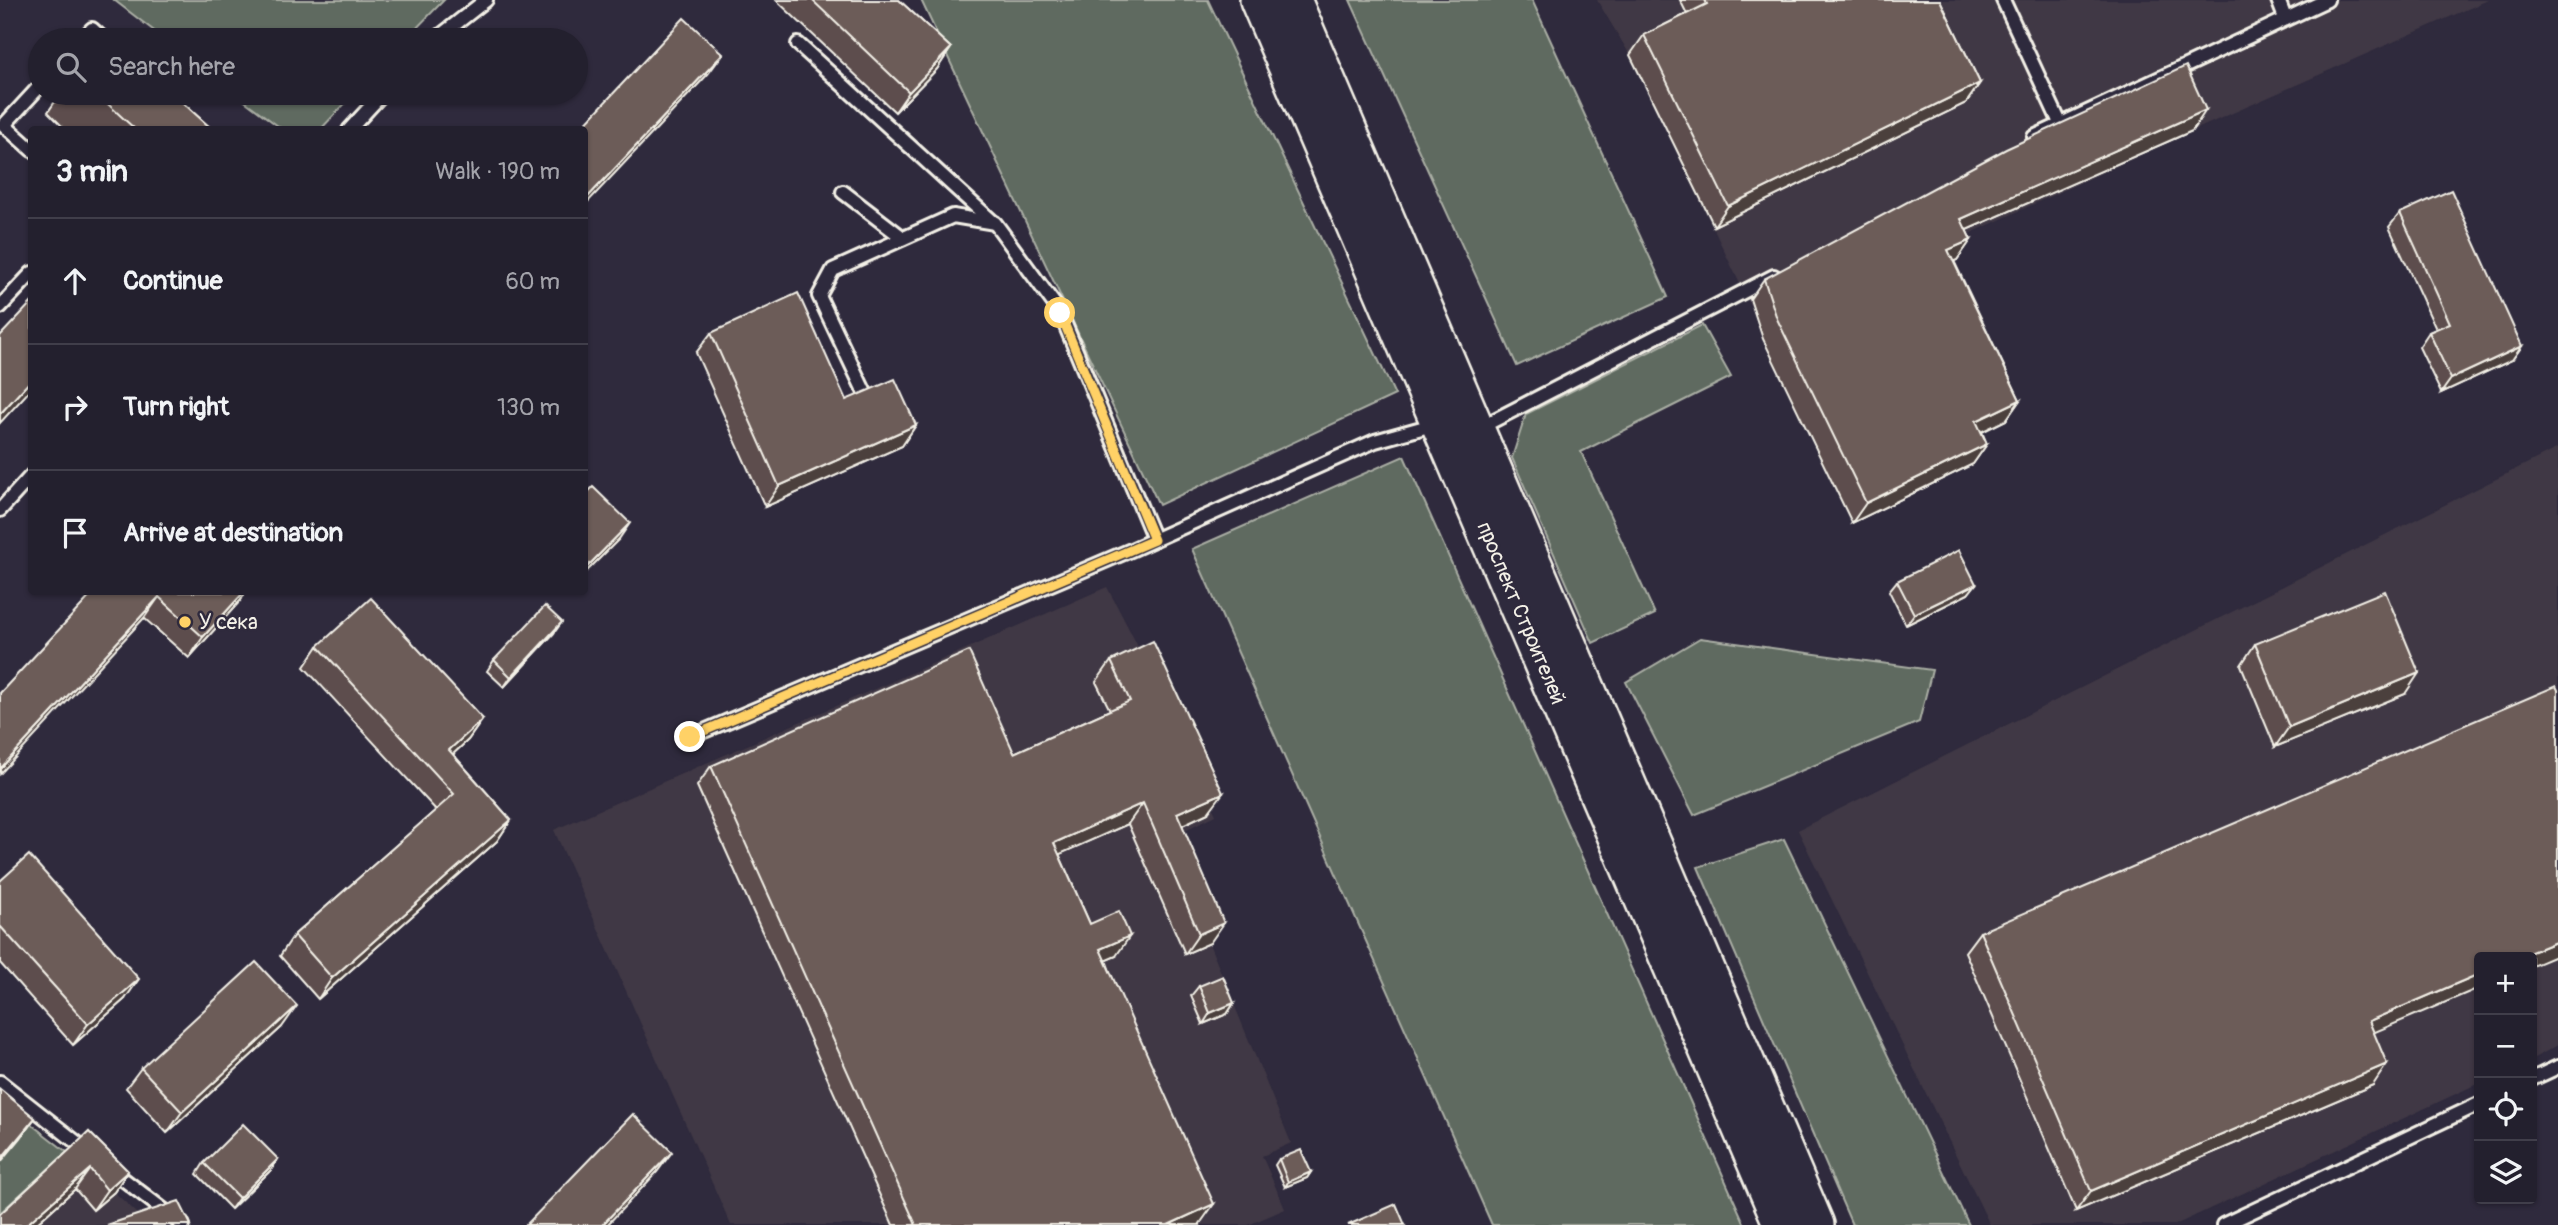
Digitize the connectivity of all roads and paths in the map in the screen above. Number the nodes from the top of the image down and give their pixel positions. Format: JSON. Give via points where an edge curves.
{"nodes":[{"id":1,"x":486,"y":0,"type":"edge"},
{"id":2,"x":1259,"y":0,"type":"edge"},
{"id":3,"x":1292,"y":0,"type":"edge"},
{"id":4,"x":2003,"y":0,"type":"edge"},
{"id":5,"x":2278,"y":0,"type":"edge"},
{"id":6,"x":2327,"y":0,"type":"edge"},
{"id":7,"x":2285,"y":18,"type":"junction"},
{"id":8,"x":450,"y":28,"type":"edge"},
{"id":9,"x":798,"y":44,"type":"dead end"},
{"id":10,"x":28,"y":99,"type":"edge"},
{"id":11,"x":372,"y":105,"type":"edge"},
{"id":12,"x":2060,"y":123,"type":"junction"},
{"id":13,"x":353,"y":126,"type":"edge"},
{"id":14,"x":2024,"y":143,"type":"edge"},
{"id":15,"x":28,"y":146,"type":"edge"},
{"id":16,"x":843,"y":192,"type":"dead end"},
{"id":17,"x":995,"y":223,"type":"junction"},
{"id":18,"x":903,"y":238,"type":"junction"},
{"id":19,"x":1781,"y":273,"type":"edge"},
{"id":20,"x":28,"y":277,"type":"edge"},
{"id":21,"x":0,"y":307,"type":"edge"},
{"id":22,"x":866,"y":395,"type":"edge"},
{"id":23,"x":1440,"y":423,"type":"junction"},
{"id":24,"x":1475,"y":430,"type":"junction"},
{"id":25,"x":28,"y":479,"type":"edge"},
{"id":26,"x":0,"y":510,"type":"edge"},
{"id":27,"x":1154,"y":540,"type":"junction"},
{"id":28,"x":690,"y":737,"type":"dead end"},
{"id":29,"x":2558,"y":1067,"type":"edge"},
{"id":30,"x":2534,"y":1078,"type":"edge"},
{"id":31,"x":0,"y":1082,"type":"edge"},
{"id":32,"x":2474,"y":1106,"type":"edge"},
{"id":33,"x":183,"y":1225,"type":"edge"},
{"id":34,"x":1783,"y":1225,"type":"edge"},
{"id":35,"x":1815,"y":1225,"type":"edge"},
{"id":36,"x":2222,"y":1225,"type":"edge"}],
"edges":[{"from":1,"to":8,"type":"lane"},
{"from":2,"to":23,"type":"main road","name":"проспект Строителей"},
{"from":3,"to":24,"type":"main road","name":"проспект Строителей"},
{"from":4,"to":12,"type":"lane"},
{"from":5,"to":7,"type":"lane"},
{"from":6,"to":7,"type":"lane"},
{"from":7,"to":12,"type":"lane"},
{"from":9,"to":17,"type":"lane"},
{"from":10,"to":15,"type":"lane","via":[[4,125]]},
{"from":11,"to":13,"type":"lane"},
{"from":12,"to":14,"type":"lane"},
{"from":16,"to":18,"type":"lane"},
{"from":17,"to":18,"type":"lane","via":[[953,216]]},
{"from":17,"to":27,"type":"lane","via":[[1060,313]]},
{"from":18,"to":22,"type":"lane","via":[[833,270],[819,296]]},
{"from":19,"to":24,"type":"lane"},
{"from":20,"to":21,"type":"lane"},
{"from":23,"to":27,"type":"lane","via":[[1375,441]]},
{"from":23,"to":34,"type":"main road","name":"проспект Строителей"},
{"from":24,"to":35,"type":"main road","name":"проспект Строителей"},
{"from":25,"to":26,"type":"lane"},
{"from":27,"to":28,"type":"lane"},
{"from":29,"to":30,"type":"lane"},
{"from":31,"to":33,"type":"lane"},
{"from":32,"to":36,"type":"lane"}]}
